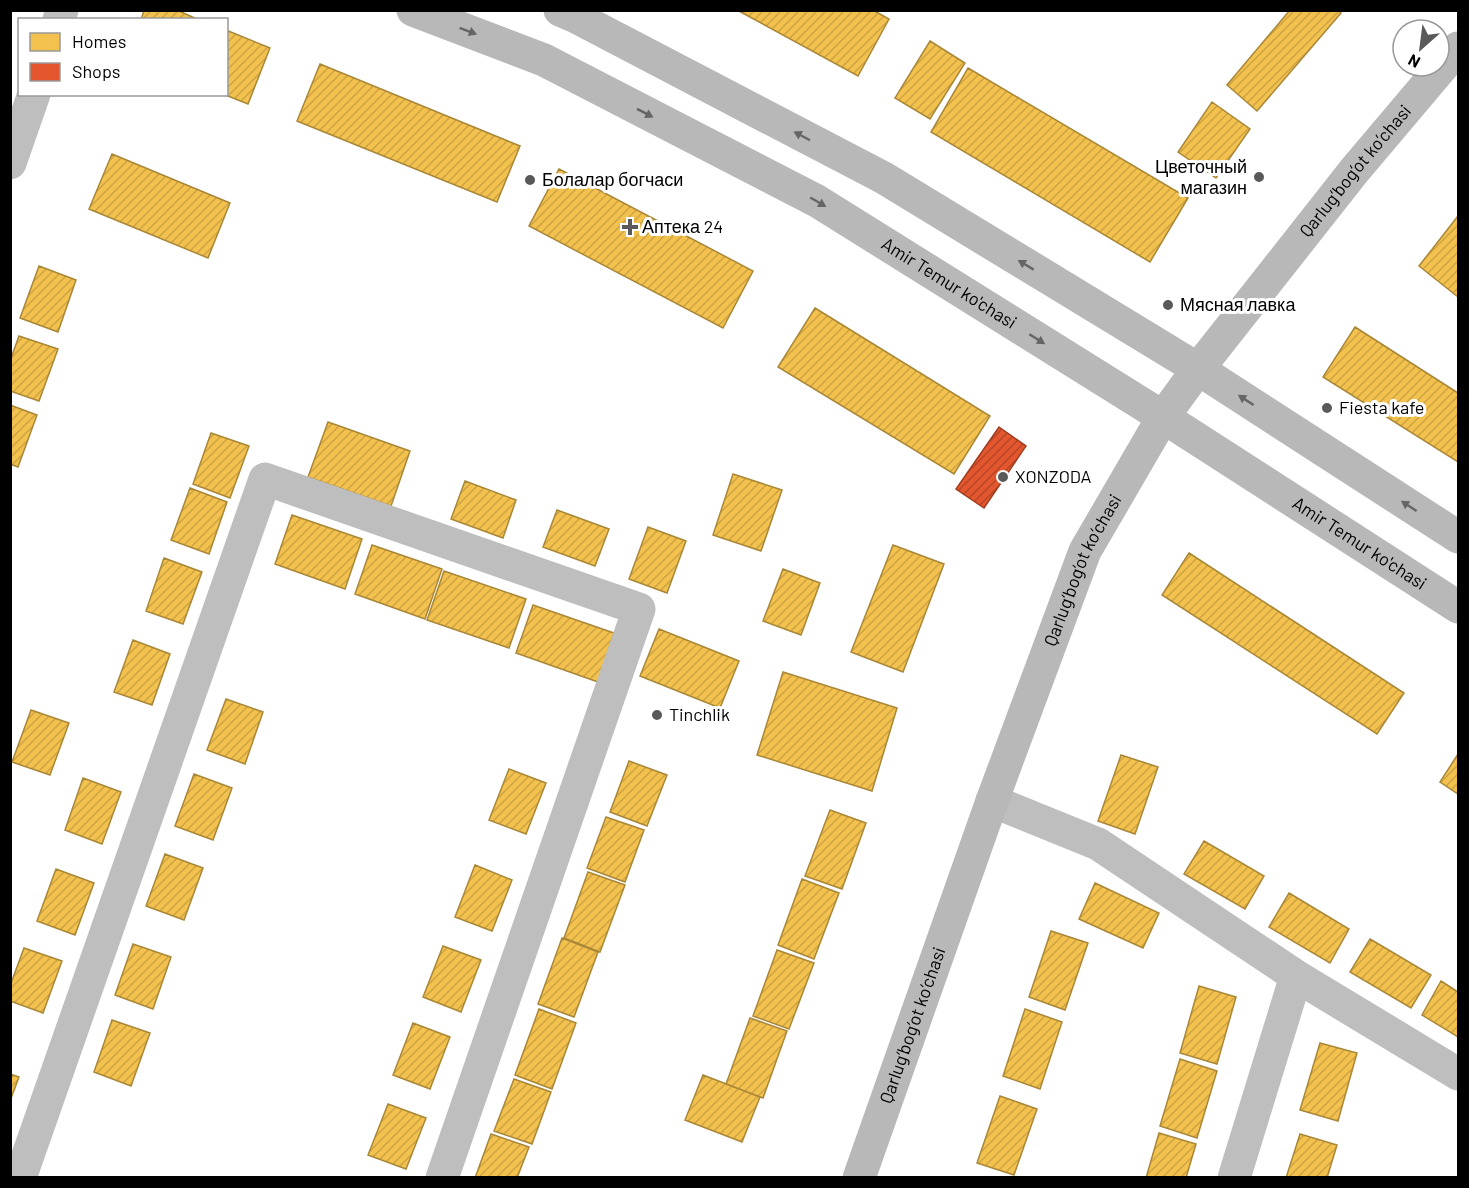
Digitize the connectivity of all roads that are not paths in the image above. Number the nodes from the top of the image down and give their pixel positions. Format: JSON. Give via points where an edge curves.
{"nodes":[{"id":1,"x":413,"y":10,"type":"edge"},
{"id":2,"x":560,"y":10,"type":"edge"},
{"id":3,"x":1458,"y":48,"type":"edge"},
{"id":4,"x":33,"y":96,"type":"edge"},
{"id":5,"x":10,"y":163,"type":"edge"},
{"id":6,"x":1198,"y":369,"type":"junction"},
{"id":7,"x":1163,"y":417,"type":"junction"},
{"id":8,"x":1458,"y":537,"type":"edge"},
{"id":9,"x":1458,"y":607,"type":"edge"},
{"id":10,"x":992,"y":801,"type":"junction"},
{"id":11,"x":1296,"y":976,"type":"junction"},
{"id":12,"x":1458,"y":1074,"type":"edge"},
{"id":13,"x":20,"y":1178,"type":"edge"},
{"id":14,"x":442,"y":1178,"type":"edge"},
{"id":15,"x":859,"y":1178,"type":"edge"},
{"id":16,"x":1234,"y":1178,"type":"edge"}],
"edges":[{"from":1,"to":7,"type":"main road","name":"Amir Temur ko'chasi","one_way":true,"via":[[544,60],[817,201]]},
{"from":6,"to":2,"type":"main road","one_way":true,"via":[[884,178]]},
{"from":3,"to":6,"type":"main road","name":"Qarlug‘bog‘ot ko‘chasi","via":[[1354,171]]},
{"from":4,"to":5,"type":"street"},
{"from":6,"to":7,"type":"main road","name":"Qarlug‘bog‘ot ko‘chasi"},
{"from":8,"to":6,"type":"main road","one_way":true},
{"from":7,"to":9,"type":"main road","name":"Amir Temur ko'chasi"},
{"from":7,"to":10,"type":"main road","name":"Qarlug‘bog‘ot ko‘chasi","via":[[1085,551]]},
{"from":10,"to":11,"type":"street","via":[[1098,844]]},
{"from":10,"to":15,"type":"main road","name":"Qarlug‘bog‘ot ko‘chasi"},
{"from":11,"to":12,"type":"street"},
{"from":11,"to":16,"type":"street"},
{"from":13,"to":14,"type":"street","via":[[265,479],[639,609]]}]}
